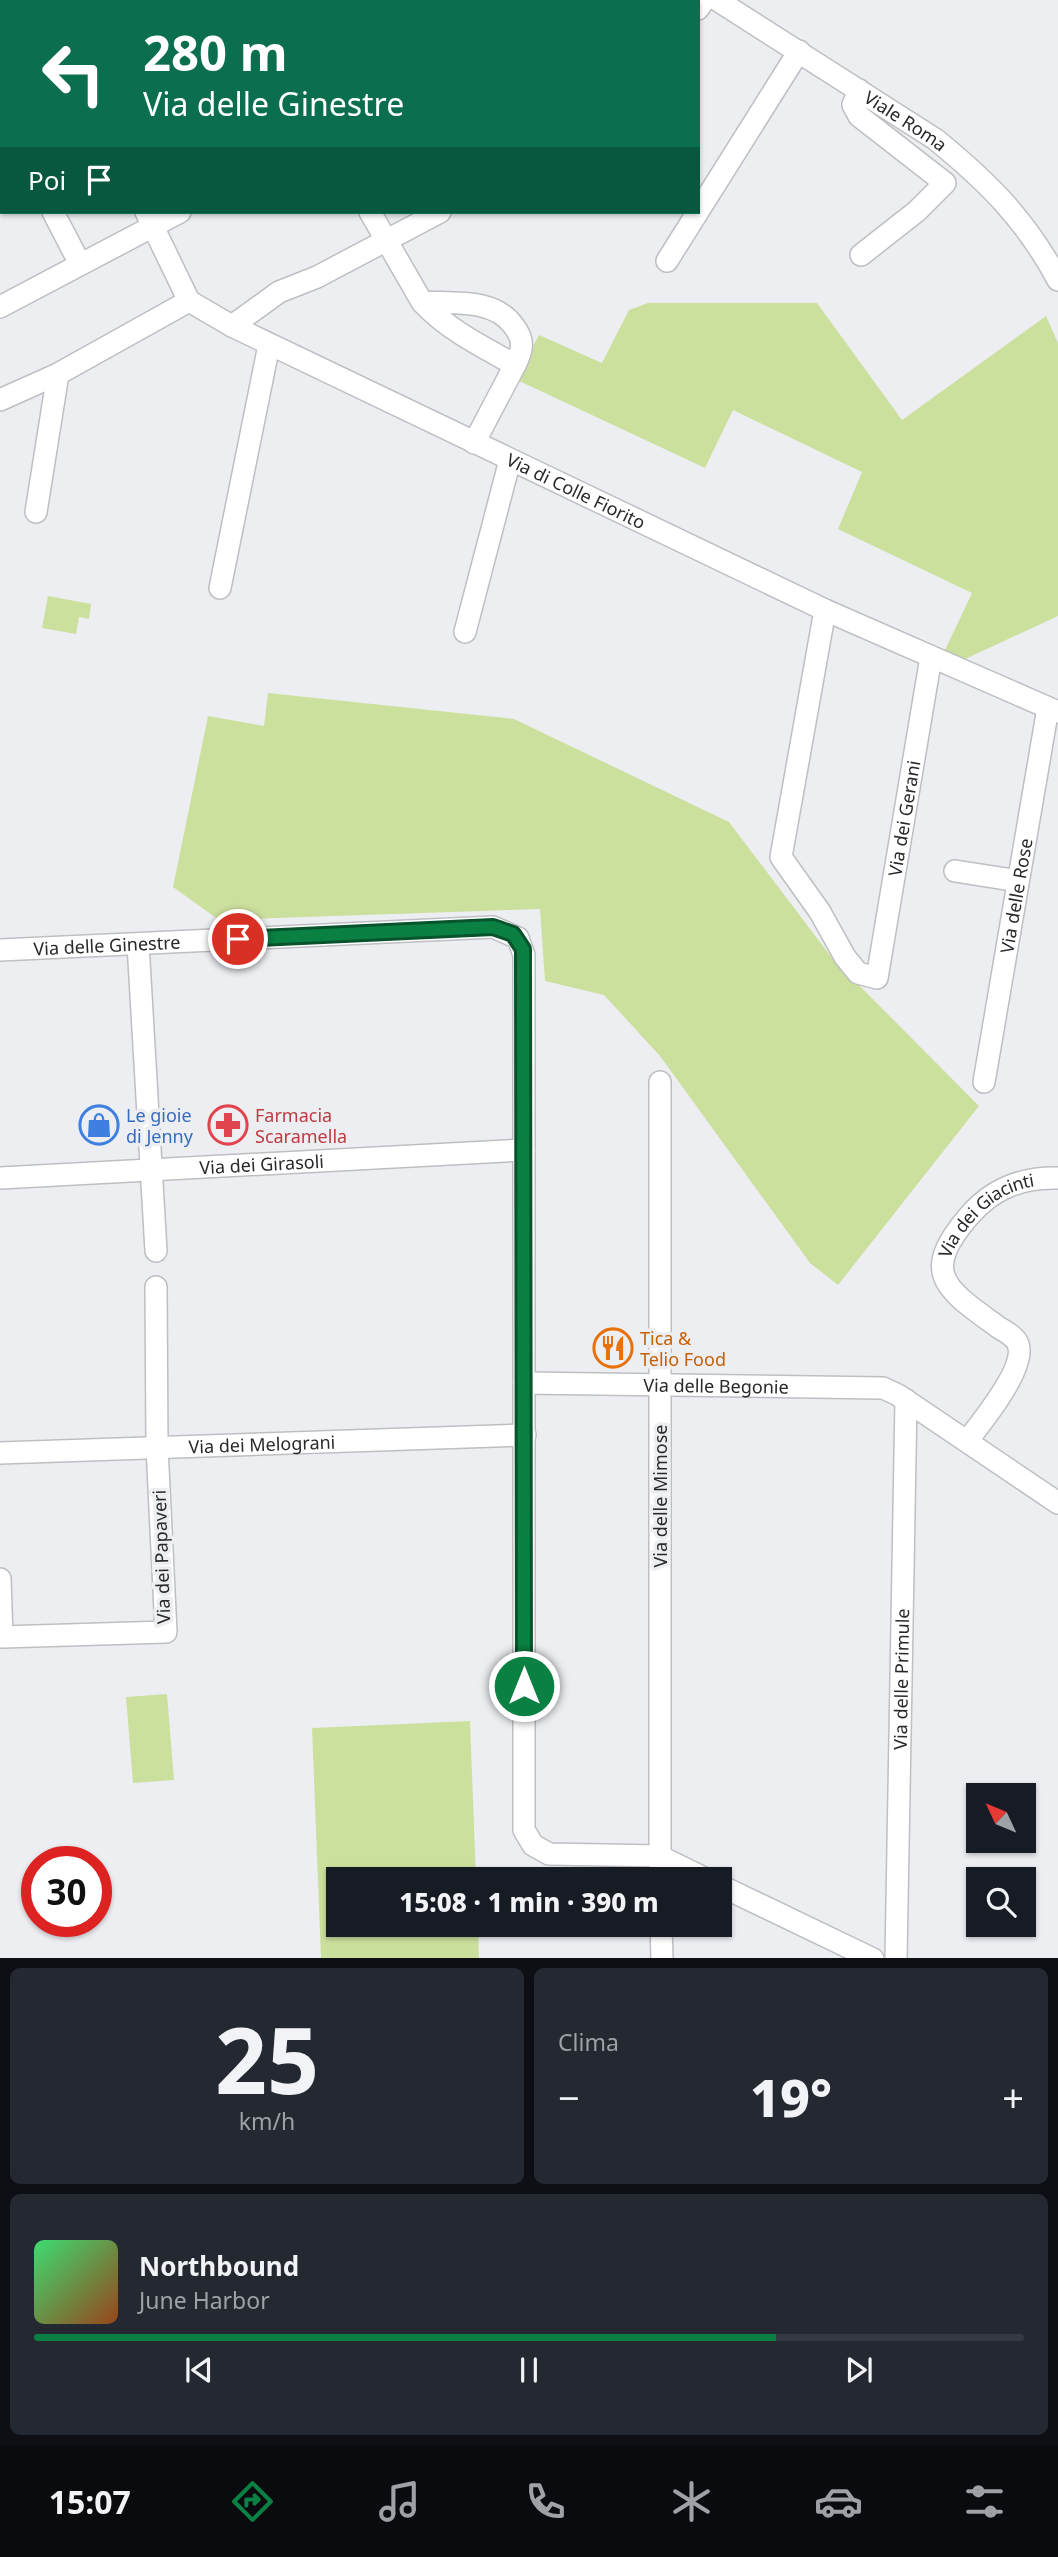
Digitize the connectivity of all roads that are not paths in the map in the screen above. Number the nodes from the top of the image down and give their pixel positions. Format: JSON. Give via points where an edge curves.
{"nodes":[{"id":1,"x":717,"y":0,"type":"edge"},
{"id":2,"x":799,"y":51,"type":"junction"},
{"id":3,"x":859,"y":90,"type":"junction"},
{"id":4,"x":700,"y":208,"type":"edge"},
{"id":5,"x":53,"y":214,"type":"edge"},
{"id":6,"x":171,"y":214,"type":"edge"},
{"id":7,"x":371,"y":214,"type":"edge"},
{"id":8,"x":436,"y":214,"type":"edge"},
{"id":9,"x":697,"y":214,"type":"edge"},
{"id":10,"x":149,"y":219,"type":"edge"},
{"id":11,"x":386,"y":241,"type":"junction"},
{"id":12,"x":861,"y":255,"type":"dead end"},
{"id":13,"x":667,"y":261,"type":"dead end"},
{"id":14,"x":80,"y":264,"type":"junction"},
{"id":15,"x":1058,"y":281,"type":"edge"},
{"id":16,"x":189,"y":301,"type":"junction"},
{"id":17,"x":422,"y":302,"type":"junction"},
{"id":18,"x":0,"y":307,"type":"edge"},
{"id":19,"x":232,"y":326,"type":"junction"},
{"id":20,"x":269,"y":345,"type":"junction"},
{"id":21,"x":514,"y":365,"type":"junction"},
{"id":22,"x":58,"y":374,"type":"junction"},
{"id":23,"x":0,"y":400,"type":"edge"},
{"id":24,"x":474,"y":443,"type":"junction"},
{"id":25,"x":510,"y":460,"type":"junction"},
{"id":26,"x":36,"y":512,"type":"dead end"},
{"id":27,"x":220,"y":588,"type":"dead end"},
{"id":28,"x":825,"y":610,"type":"junction"},
{"id":29,"x":466,"y":632,"type":"dead end"},
{"id":30,"x":931,"y":657,"type":"junction"},
{"id":31,"x":1053,"y":710,"type":"edge"},
{"id":32,"x":955,"y":871,"type":"dead end"},
{"id":33,"x":1018,"y":881,"type":"junction"},
{"id":34,"x":138,"y":944,"type":"junction"},
{"id":35,"x":0,"y":950,"type":"edge"},
{"id":36,"x":660,"y":1082,"type":"dead end"},
{"id":37,"x":984,"y":1082,"type":"dead end"},
{"id":38,"x":524,"y":1150,"type":"junction"},
{"id":39,"x":154,"y":1170,"type":"junction"},
{"id":40,"x":0,"y":1178,"type":"edge"},
{"id":41,"x":1058,"y":1178,"type":"edge"},
{"id":42,"x":156,"y":1251,"type":"dead end"},
{"id":43,"x":156,"y":1287,"type":"dead end"},
{"id":44,"x":524,"y":1383,"type":"junction"},
{"id":45,"x":660,"y":1387,"type":"junction"},
{"id":46,"x":905,"y":1399,"type":"junction"},
{"id":47,"x":525,"y":1435,"type":"junction"},
{"id":48,"x":967,"y":1441,"type":"junction"},
{"id":49,"x":157,"y":1447,"type":"junction"},
{"id":50,"x":0,"y":1453,"type":"edge"},
{"id":51,"x":1058,"y":1503,"type":"edge"},
{"id":52,"x":0,"y":1579,"type":"edge"},
{"id":53,"x":659,"y":1856,"type":"junction"},
{"id":54,"x":659,"y":1867,"type":"edge"},
{"id":55,"x":681,"y":1867,"type":"edge"},
{"id":56,"x":732,"y":1891,"type":"edge"},
{"id":57,"x":661,"y":1937,"type":"edge"},
{"id":58,"x":662,"y":1958,"type":"edge"},
{"id":59,"x":873,"y":1958,"type":"edge"},
{"id":60,"x":896,"y":1958,"type":"edge"}],
"edges":[{"from":1,"to":2,"type":"street","name":"Viale Roma"},
{"from":2,"to":3,"type":"street","name":"Viale Roma"},
{"from":2,"to":4,"type":"street"},
{"from":3,"to":12,"type":"street","via":[[853,104],[859,116],[945,183]]},
{"from":3,"to":15,"type":"street","name":"Viale Roma","via":[[935,139],[985,181],[1031,233]]},
{"from":5,"to":14,"type":"street"},
{"from":6,"to":10,"type":"street"},
{"from":7,"to":11,"type":"street"},
{"from":8,"to":11,"type":"street"},
{"from":9,"to":13,"type":"street"},
{"from":10,"to":14,"type":"street"},
{"from":10,"to":16,"type":"street"},
{"from":11,"to":17,"type":"street"},
{"from":11,"to":19,"type":"street","via":[[279,292]]},
{"from":14,"to":18,"type":"street"},
{"from":16,"to":19,"type":"street","name":"Via di Colle Fiorito"},
{"from":16,"to":22,"type":"street"},
{"from":17,"to":21,"type":"street","via":[[450,328]]},
{"from":17,"to":21,"type":"street","via":[[483,305],[502,313],[521,338]]},
{"from":19,"to":20,"type":"street","name":"Via di Colle Fiorito"},
{"from":20,"to":24,"type":"street","name":"Via di Colle Fiorito"},
{"from":20,"to":27,"type":"street"},
{"from":21,"to":24,"type":"street"},
{"from":22,"to":23,"type":"street"},
{"from":22,"to":26,"type":"street"},
{"from":24,"to":25,"type":"street","name":"Via di Colle Fiorito"},
{"from":25,"to":28,"type":"street","name":"Via di Colle Fiorito"},
{"from":25,"to":29,"type":"street"},
{"from":28,"to":30,"type":"street","name":"Via di Colle Fiorito"},
{"from":28,"to":30,"type":"street","name":"Via dei Gerani","via":[[781,857],[845,957],[859,973],[877,978]]},
{"from":30,"to":31,"type":"street","name":"Via di Colle Fiorito"},
{"from":31,"to":33,"type":"street","name":"Via delle Rose"},
{"from":32,"to":33,"type":"street"},
{"from":33,"to":37,"type":"street","name":"Via delle Rose"},
{"from":34,"to":35,"type":"street","name":"Via delle Ginestre"},
{"from":34,"to":38,"type":"street","name":"Via delle Ginestre","via":[[493,927],[509,932],[524,955]]},
{"from":34,"to":39,"type":"street"},
{"from":36,"to":45,"type":"street","name":"Via delle Mimose"},
{"from":38,"to":39,"type":"street","name":"Via dei Girasoli"},
{"from":38,"to":44,"type":"street","name":"Via delle Ginestre"},
{"from":39,"to":40,"type":"street","name":"Via dei Girasoli"},
{"from":39,"to":42,"type":"street"},
{"from":41,"to":48,"type":"street","name":"Via dei Giacinti","via":[[1025,1179],[999,1191],[965,1220],[942,1259],[940,1270],[946,1282],[1015,1339],[1019,1348],[1000,1397]]},
{"from":43,"to":49,"type":"street"},
{"from":44,"to":45,"type":"street","name":"Via delle Begonie"},
{"from":44,"to":47,"type":"street","name":"Via delle Ginestre"},
{"from":45,"to":46,"type":"street","name":"Via delle Begonie","via":[[873,1387]]},
{"from":45,"to":53,"type":"street","name":"Via delle Mimose"},
{"from":46,"to":48,"type":"street","name":"Via delle Begonie"},
{"from":46,"to":60,"type":"street","name":"Via delle Primule"},
{"from":47,"to":49,"type":"street","name":"Via dei Melograni"},
{"from":47,"to":53,"type":"street","name":"Via delle Ginestre","via":[[524,1825],[533,1845],[554,1854]]},
{"from":48,"to":51,"type":"street","name":"Via delle Begonie"},
{"from":49,"to":50,"type":"street","name":"Via dei Melograni"},
{"from":49,"to":52,"type":"street","name":"Via dei Papaveri","via":[[166,1632],[2,1637]]},
{"from":53,"to":54,"type":"street","name":"Via delle Mimose"},
{"from":53,"to":55,"type":"street"},
{"from":56,"to":59,"type":"street"},
{"from":57,"to":58,"type":"street"}]}
